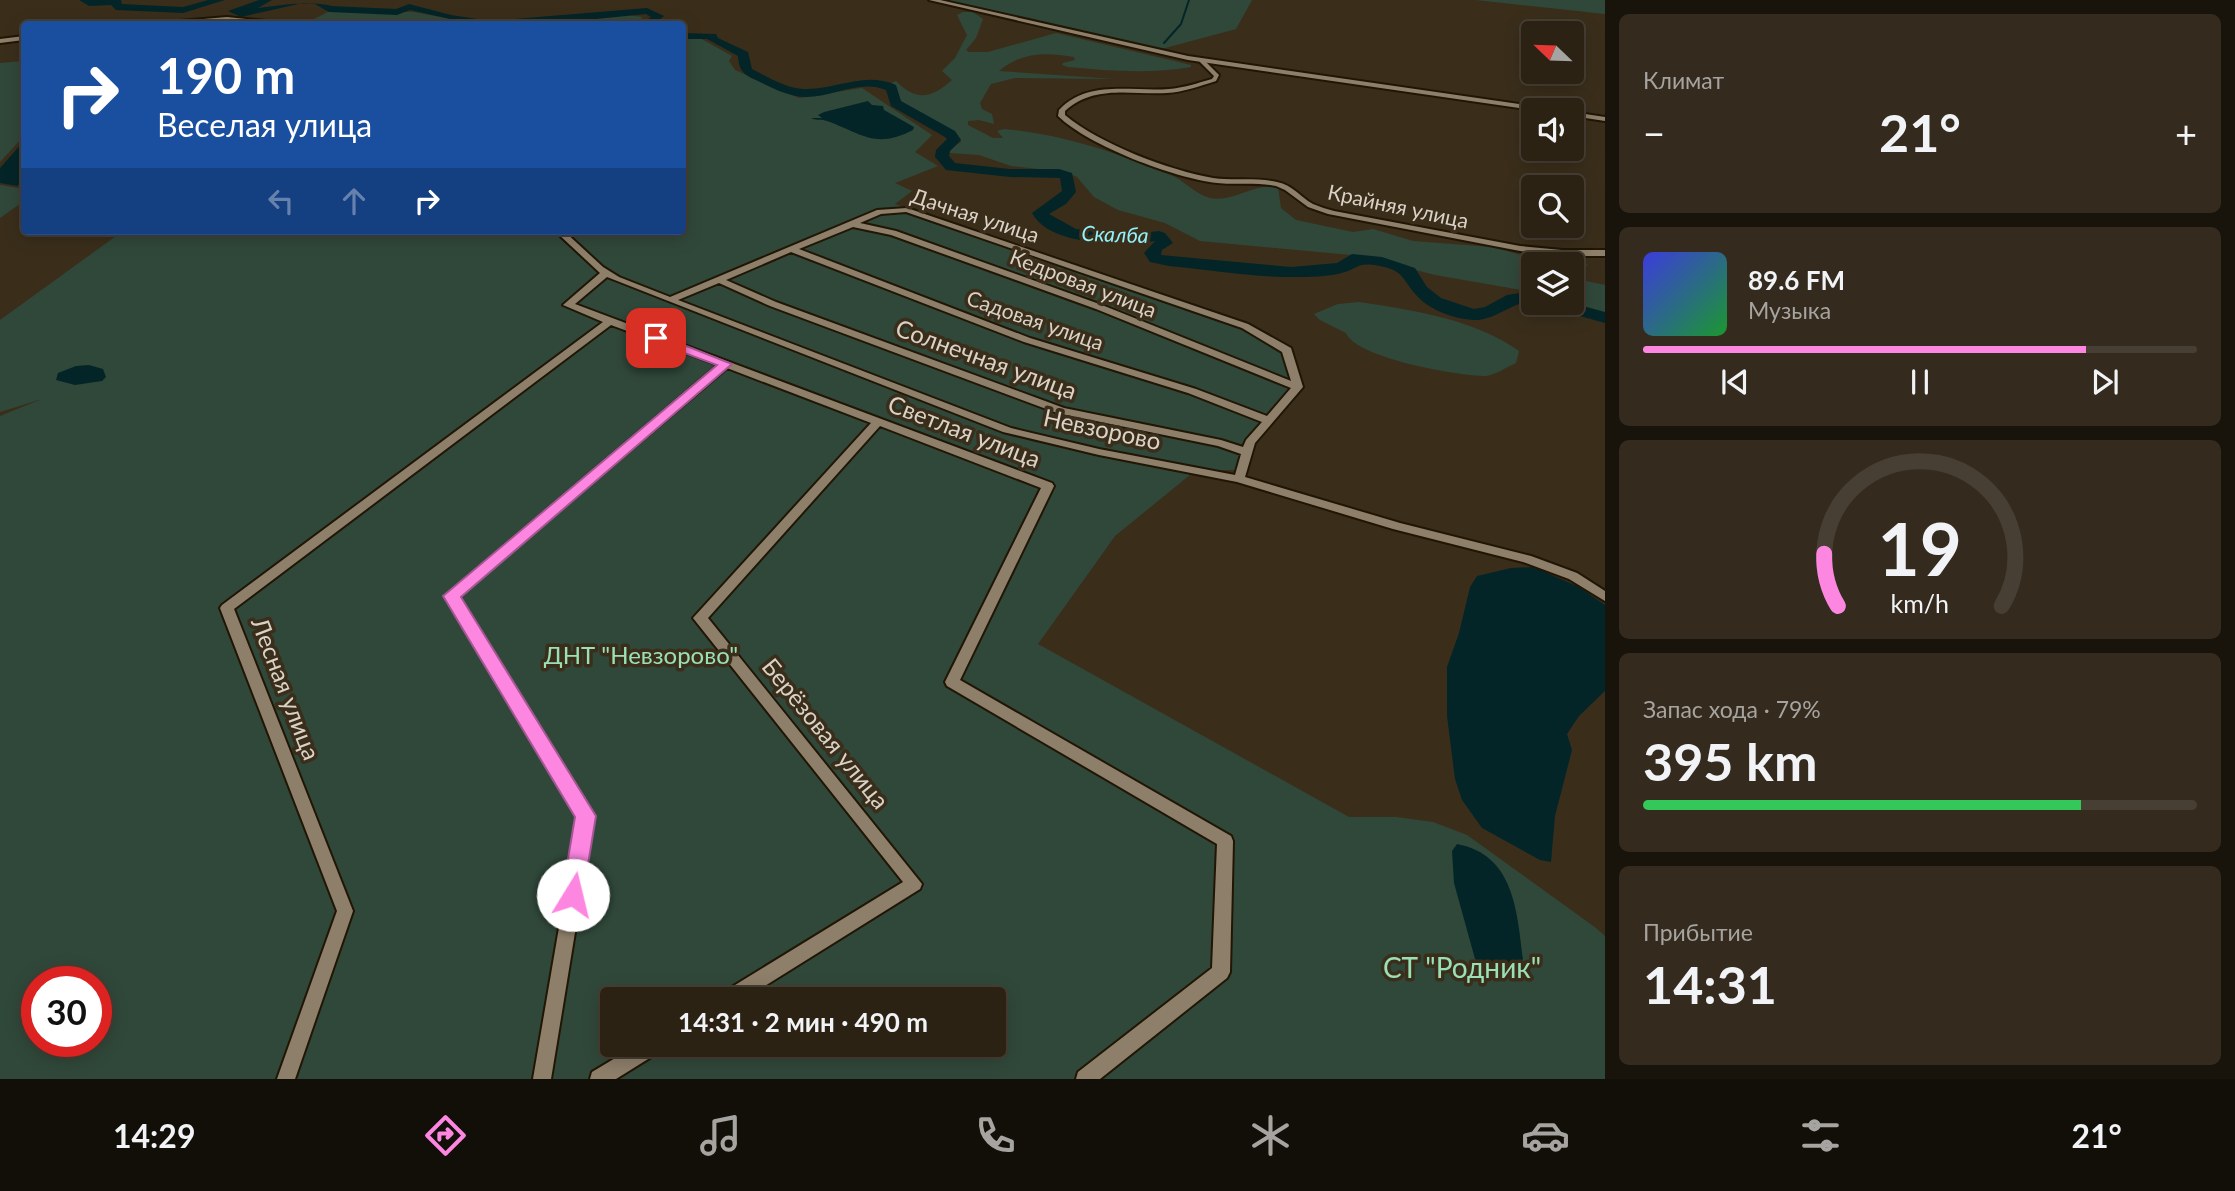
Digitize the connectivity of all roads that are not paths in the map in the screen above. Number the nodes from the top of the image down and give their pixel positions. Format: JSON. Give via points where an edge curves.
{"nodes":[{"id":1,"x":932,"y":0,"type":"edge"},
{"id":2,"x":195,"y":21,"type":"edge"},
{"id":3,"x":253,"y":21,"type":"edge"},
{"id":4,"x":21,"y":38,"type":"edge"},
{"id":5,"x":0,"y":41,"type":"edge"},
{"id":6,"x":1201,"y":60,"type":"junction"},
{"id":7,"x":1521,"y":106,"type":"edge"},
{"id":8,"x":1584,"y":116,"type":"edge"},
{"id":9,"x":1605,"y":119,"type":"edge"},
{"id":10,"x":853,"y":224,"type":"junction"},
{"id":11,"x":563,"y":235,"type":"edge"},
{"id":12,"x":793,"y":250,"type":"junction"},
{"id":13,"x":1605,"y":253,"type":"edge"},
{"id":14,"x":603,"y":271,"type":"junction"},
{"id":15,"x":720,"y":280,"type":"junction"},
{"id":16,"x":670,"y":300,"type":"junction"},
{"id":17,"x":610,"y":321,"type":"junction"},
{"id":18,"x":726,"y":364,"type":"junction"},
{"id":19,"x":1297,"y":387,"type":"junction"},
{"id":20,"x":1268,"y":421,"type":"junction"},
{"id":21,"x":878,"y":422,"type":"junction"},
{"id":22,"x":1247,"y":452,"type":"junction"},
{"id":23,"x":1239,"y":479,"type":"junction"},
{"id":24,"x":1605,"y":597,"type":"edge"},
{"id":25,"x":747,"y":987,"type":"edge"},
{"id":26,"x":635,"y":1057,"type":"edge"},
{"id":27,"x":286,"y":1079,"type":"edge"},
{"id":28,"x":542,"y":1079,"type":"edge"},
{"id":29,"x":599,"y":1079,"type":"edge"},
{"id":30,"x":1085,"y":1079,"type":"edge"}],
"edges":[{"from":1,"to":6,"type":"street"},
{"from":2,"to":3,"type":"street"},
{"from":4,"to":5,"type":"street"},
{"from":6,"to":7,"type":"street"},
{"from":6,"to":13,"type":"street","name":"Крайняя улица","via":[[1217,75],[1214,80],[1173,90],[1087,94],[1066,106],[1062,116],[1081,130],[1166,167],[1213,179],[1279,184],[1305,204],[1328,212],[1522,250]]},
{"from":8,"to":9,"type":"street"},
{"from":10,"to":12,"type":"street","name":"Дачная улица"},
{"from":10,"to":19,"type":"street","name":"Кедровая улица","via":[[893,233],[1099,307]]},
{"from":10,"to":19,"type":"street","name":"Дачная улица","via":[[880,212],[907,210],[1245,326],[1287,350]]},
{"from":11,"to":14,"type":"street"},
{"from":12,"to":15,"type":"street","name":"Дачная улица"},
{"from":12,"to":20,"type":"street","name":"Садовая улица","via":[[1004,332],[1235,405]]},
{"from":14,"to":16,"type":"street","name":"Невзорово"},
{"from":14,"to":17,"type":"street","name":"Светлая улица","via":[[568,305]]},
{"from":15,"to":16,"type":"street","name":"Дачная улица"},
{"from":15,"to":22,"type":"street","name":"Солнечная улица","via":[[1061,411]]},
{"from":16,"to":23,"type":"street","name":"Невзорово","via":[[1007,430]]},
{"from":17,"to":18,"type":"street","name":"Светлая улица"},
{"from":17,"to":27,"type":"street","name":"Лесная улица","via":[[227,608],[345,911]]},
{"from":18,"to":21,"type":"street","name":"Светлая улица"},
{"from":18,"to":28,"type":"street","via":[[452,596],[586,816]]},
{"from":19,"to":20,"type":"street"},
{"from":20,"to":22,"type":"street"},
{"from":21,"to":25,"type":"street","name":"Берёзовая улица","via":[[700,618],[914,884]]},
{"from":21,"to":30,"type":"street","name":"Светлая улица","via":[[1048,486],[952,682],[1225,841],[1220,972]]},
{"from":22,"to":23,"type":"street"},
{"from":23,"to":24,"type":"street","name":"Невзорово","via":[[1527,559],[1573,576]]},
{"from":26,"to":29,"type":"street"}]}
